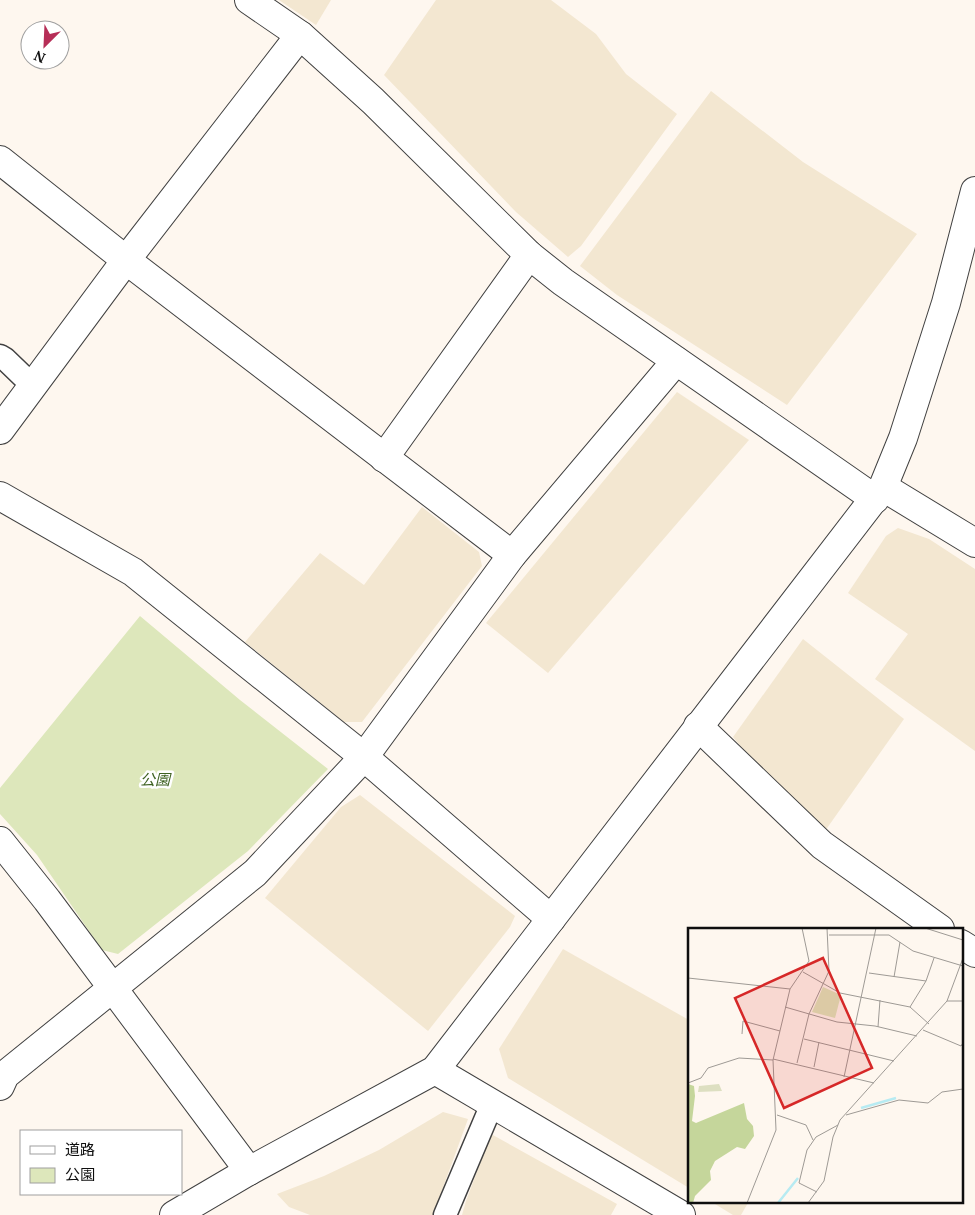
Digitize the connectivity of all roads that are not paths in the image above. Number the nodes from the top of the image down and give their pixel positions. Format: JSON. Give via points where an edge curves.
{"nodes":[{"id":1,"x":248,"y":0,"type":"edge"},
{"id":2,"x":300,"y":35,"type":"junction"},
{"id":3,"x":0,"y":160,"type":"edge"},
{"id":4,"x":975,"y":191,"type":"edge"},
{"id":5,"x":529,"y":255,"type":"junction"},
{"id":6,"x":126,"y":260,"type":"junction"},
{"id":7,"x":0,"y":356,"type":"edge"},
{"id":8,"x":676,"y":360,"type":"junction"},
{"id":9,"x":33,"y":386,"type":"junction"},
{"id":10,"x":0,"y":430,"type":"edge"},
{"id":11,"x":384,"y":458,"type":"junction"},
{"id":12,"x":879,"y":493,"type":"junction"},
{"id":13,"x":0,"y":496,"type":"edge"},
{"id":14,"x":975,"y":544,"type":"edge"},
{"id":15,"x":512,"y":556,"type":"junction"},
{"id":16,"x":698,"y":726,"type":"junction"},
{"id":17,"x":364,"y":757,"type":"junction"},
{"id":18,"x":0,"y":842,"type":"edge"},
{"id":19,"x":552,"y":919,"type":"junction"},
{"id":20,"x":939,"y":928,"type":"edge"},
{"id":21,"x":962,"y":945,"type":"edge"},
{"id":22,"x":975,"y":953,"type":"edge"},
{"id":23,"x":113,"y":987,"type":"junction"},
{"id":24,"x":435,"y":1070,"type":"junction"},
{"id":25,"x":0,"y":1086,"type":"edge"},
{"id":26,"x":492,"y":1104,"type":"junction"},
{"id":27,"x":249,"y":1171,"type":"junction"},
{"id":28,"x":174,"y":1215,"type":"edge"},
{"id":29,"x":445,"y":1215,"type":"edge"},
{"id":30,"x":681,"y":1215,"type":"edge"}],
"edges":[{"from":1,"to":2,"type":"street"},
{"from":2,"to":5,"type":"street","via":[[373,101]]},
{"from":2,"to":6,"type":"street"},
{"from":3,"to":6,"type":"street"},
{"from":4,"to":12,"type":"street","via":[[946,302],[903,438]]},
{"from":5,"to":8,"type":"street"},
{"from":5,"to":11,"type":"street"},
{"from":6,"to":9,"type":"street"},
{"from":6,"to":11,"type":"street"},
{"from":7,"to":9,"type":"lane"},
{"from":8,"to":12,"type":"street"},
{"from":8,"to":15,"type":"street"},
{"from":9,"to":10,"type":"street"},
{"from":11,"to":15,"type":"street"},
{"from":12,"to":14,"type":"street"},
{"from":12,"to":16,"type":"street"},
{"from":13,"to":17,"type":"street","via":[[133,572]]},
{"from":15,"to":17,"type":"street"},
{"from":16,"to":19,"type":"street"},
{"from":16,"to":20,"type":"street","via":[[822,845]]},
{"from":17,"to":19,"type":"street"},
{"from":17,"to":23,"type":"street","via":[[255,873]]},
{"from":18,"to":23,"type":"street"},
{"from":19,"to":24,"type":"street"},
{"from":21,"to":22,"type":"street"},
{"from":23,"to":25,"type":"street","via":[[5,1075]]},
{"from":23,"to":27,"type":"street"},
{"from":24,"to":26,"type":"street"},
{"from":24,"to":27,"type":"street"},
{"from":26,"to":29,"type":"lane"},
{"from":26,"to":30,"type":"street"},
{"from":27,"to":28,"type":"street"}]}
